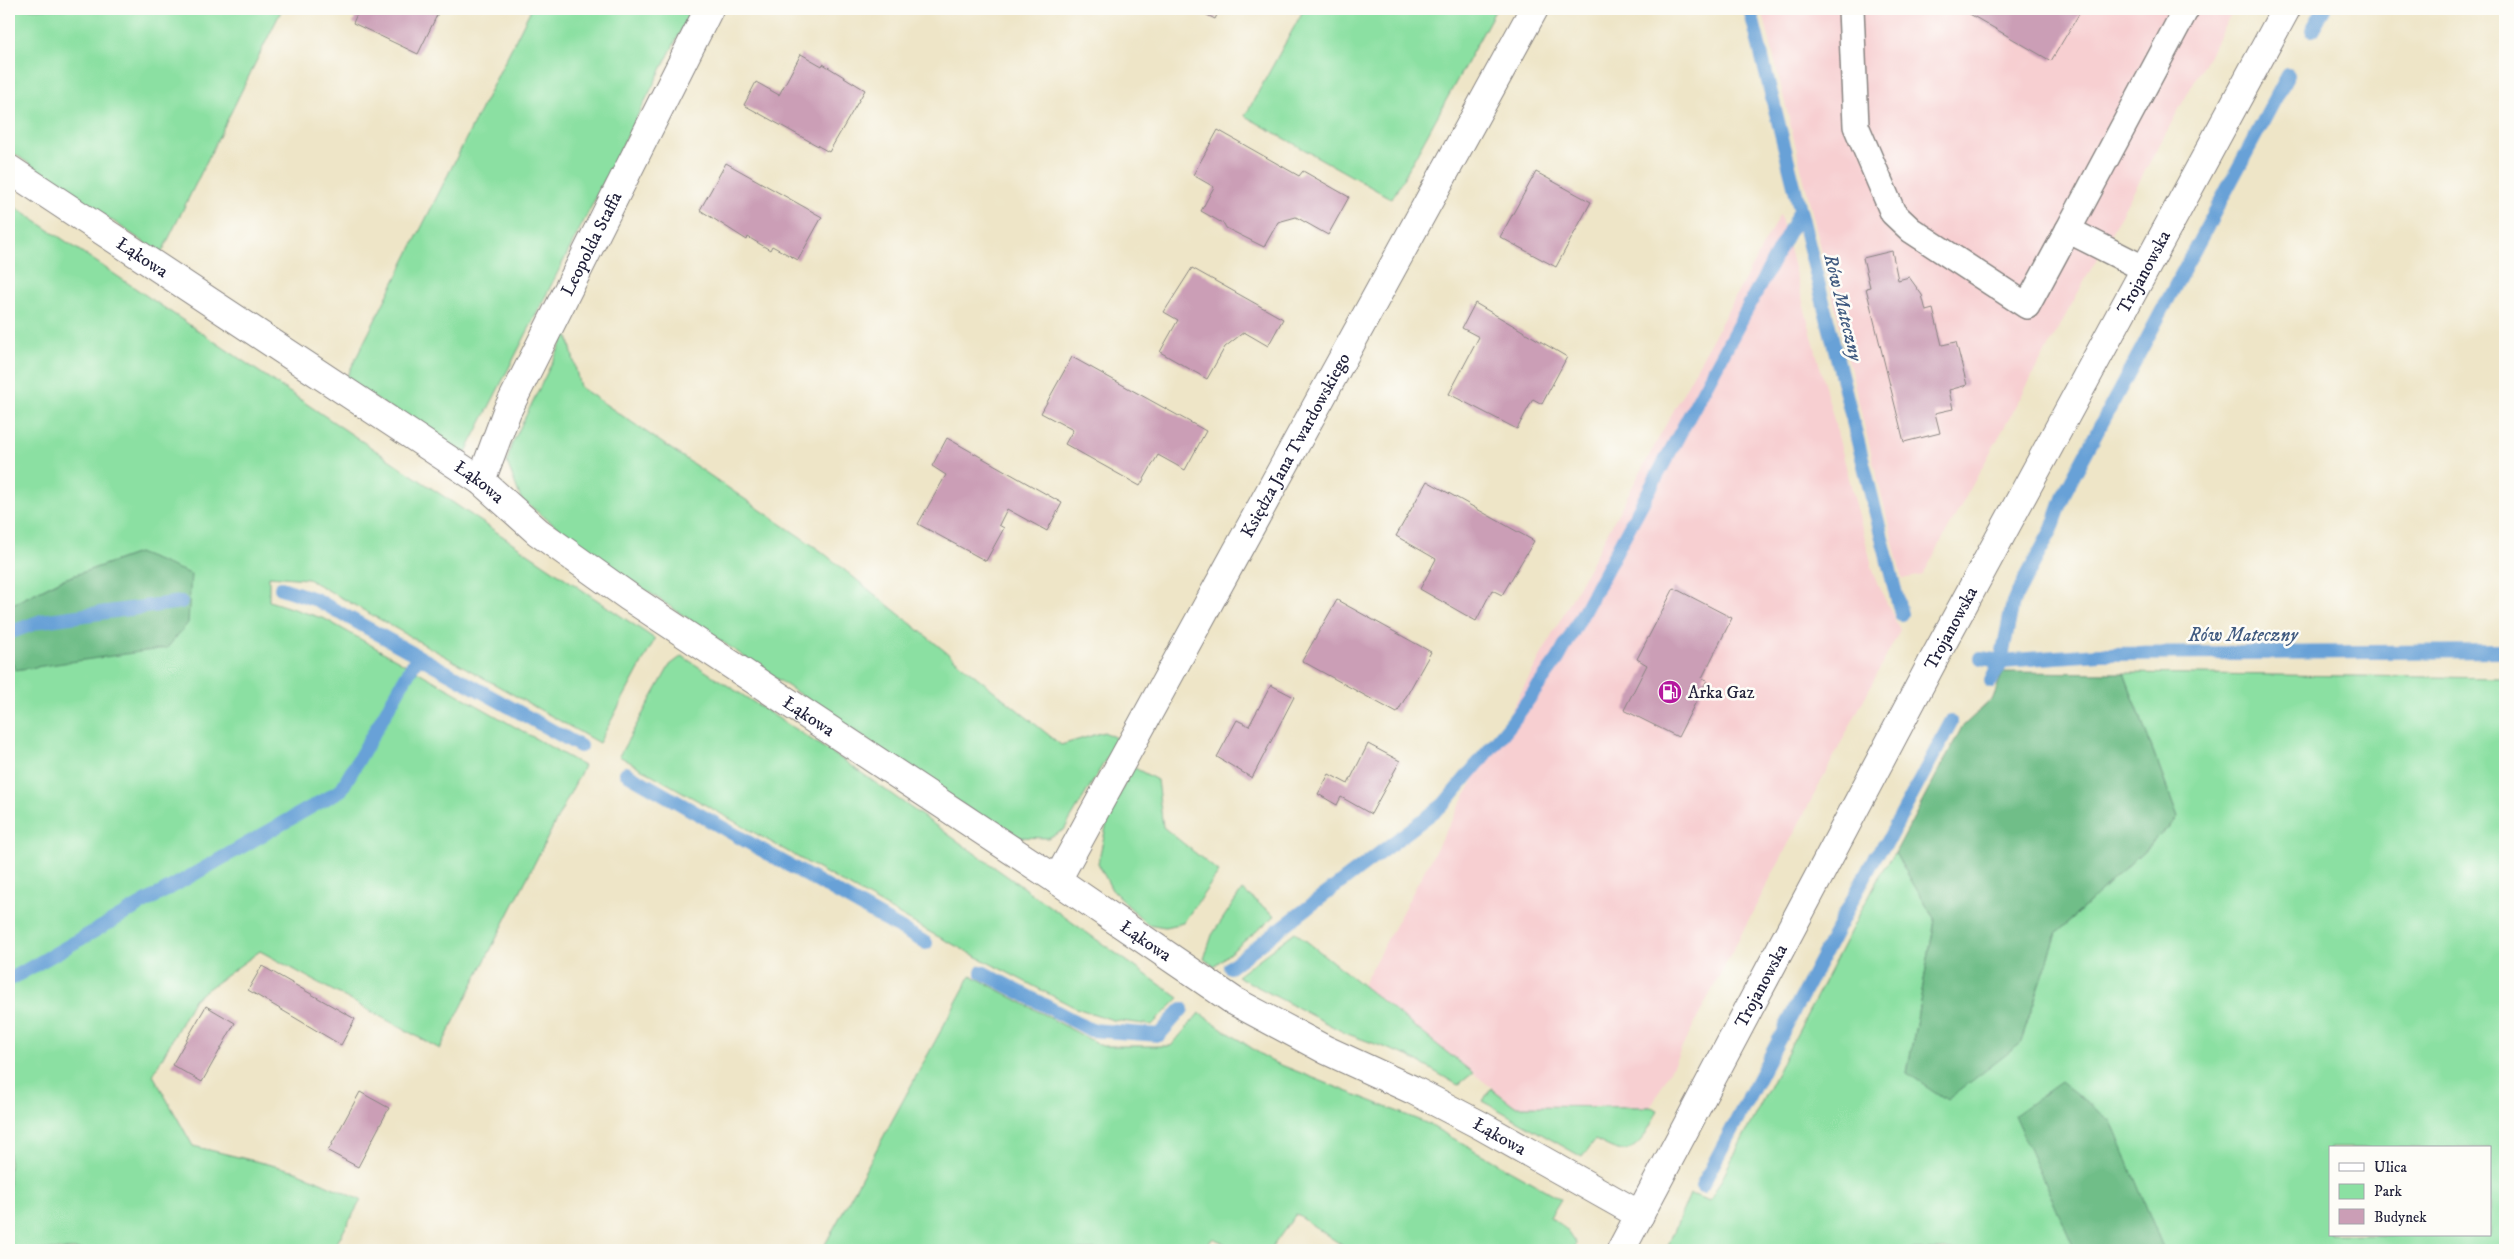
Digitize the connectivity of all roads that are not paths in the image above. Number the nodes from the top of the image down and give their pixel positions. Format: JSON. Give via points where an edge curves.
{"nodes":[{"id":1,"x":709,"y":9,"type":"edge"},
{"id":2,"x":1534,"y":9,"type":"edge"},
{"id":3,"x":1851,"y":9,"type":"edge"},
{"id":4,"x":2186,"y":9,"type":"edge"},
{"id":5,"x":2286,"y":9,"type":"edge"},
{"id":6,"x":9,"y":169,"type":"edge"},
{"id":7,"x":2068,"y":230,"type":"junction"},
{"id":8,"x":2145,"y":269,"type":"junction"},
{"id":9,"x":481,"y":481,"type":"junction"},
{"id":10,"x":1057,"y":880,"type":"junction"},
{"id":11,"x":1640,"y":1215,"type":"junction"},
{"id":12,"x":1622,"y":1250,"type":"edge"}],
"edges":[{"from":1,"to":9,"type":"street","name":"Leopolda Staffa","via":[[507,411]]},
{"from":2,"to":10,"type":"street","name":"Księdza Jana Twardowskiego"},
{"from":3,"to":7,"type":"lane","via":[[1856,126],[1893,213],[1911,230],[2027,306]]},
{"from":4,"to":7,"type":"lane"},
{"from":5,"to":8,"type":"street","name":"Trojanowska"},
{"from":6,"to":9,"type":"street","name":"Łąkowa"},
{"from":7,"to":8,"type":"lane"},
{"from":8,"to":11,"type":"street","name":"Trojanowska","via":[[1935,657]]},
{"from":9,"to":10,"type":"street","name":"Łąkowa","via":[[538,532],[628,597]]},
{"from":10,"to":11,"type":"street","name":"Łąkowa","via":[[1234,1001],[1480,1125]]},
{"from":11,"to":12,"type":"street","name":"Trojanowska"}]}
